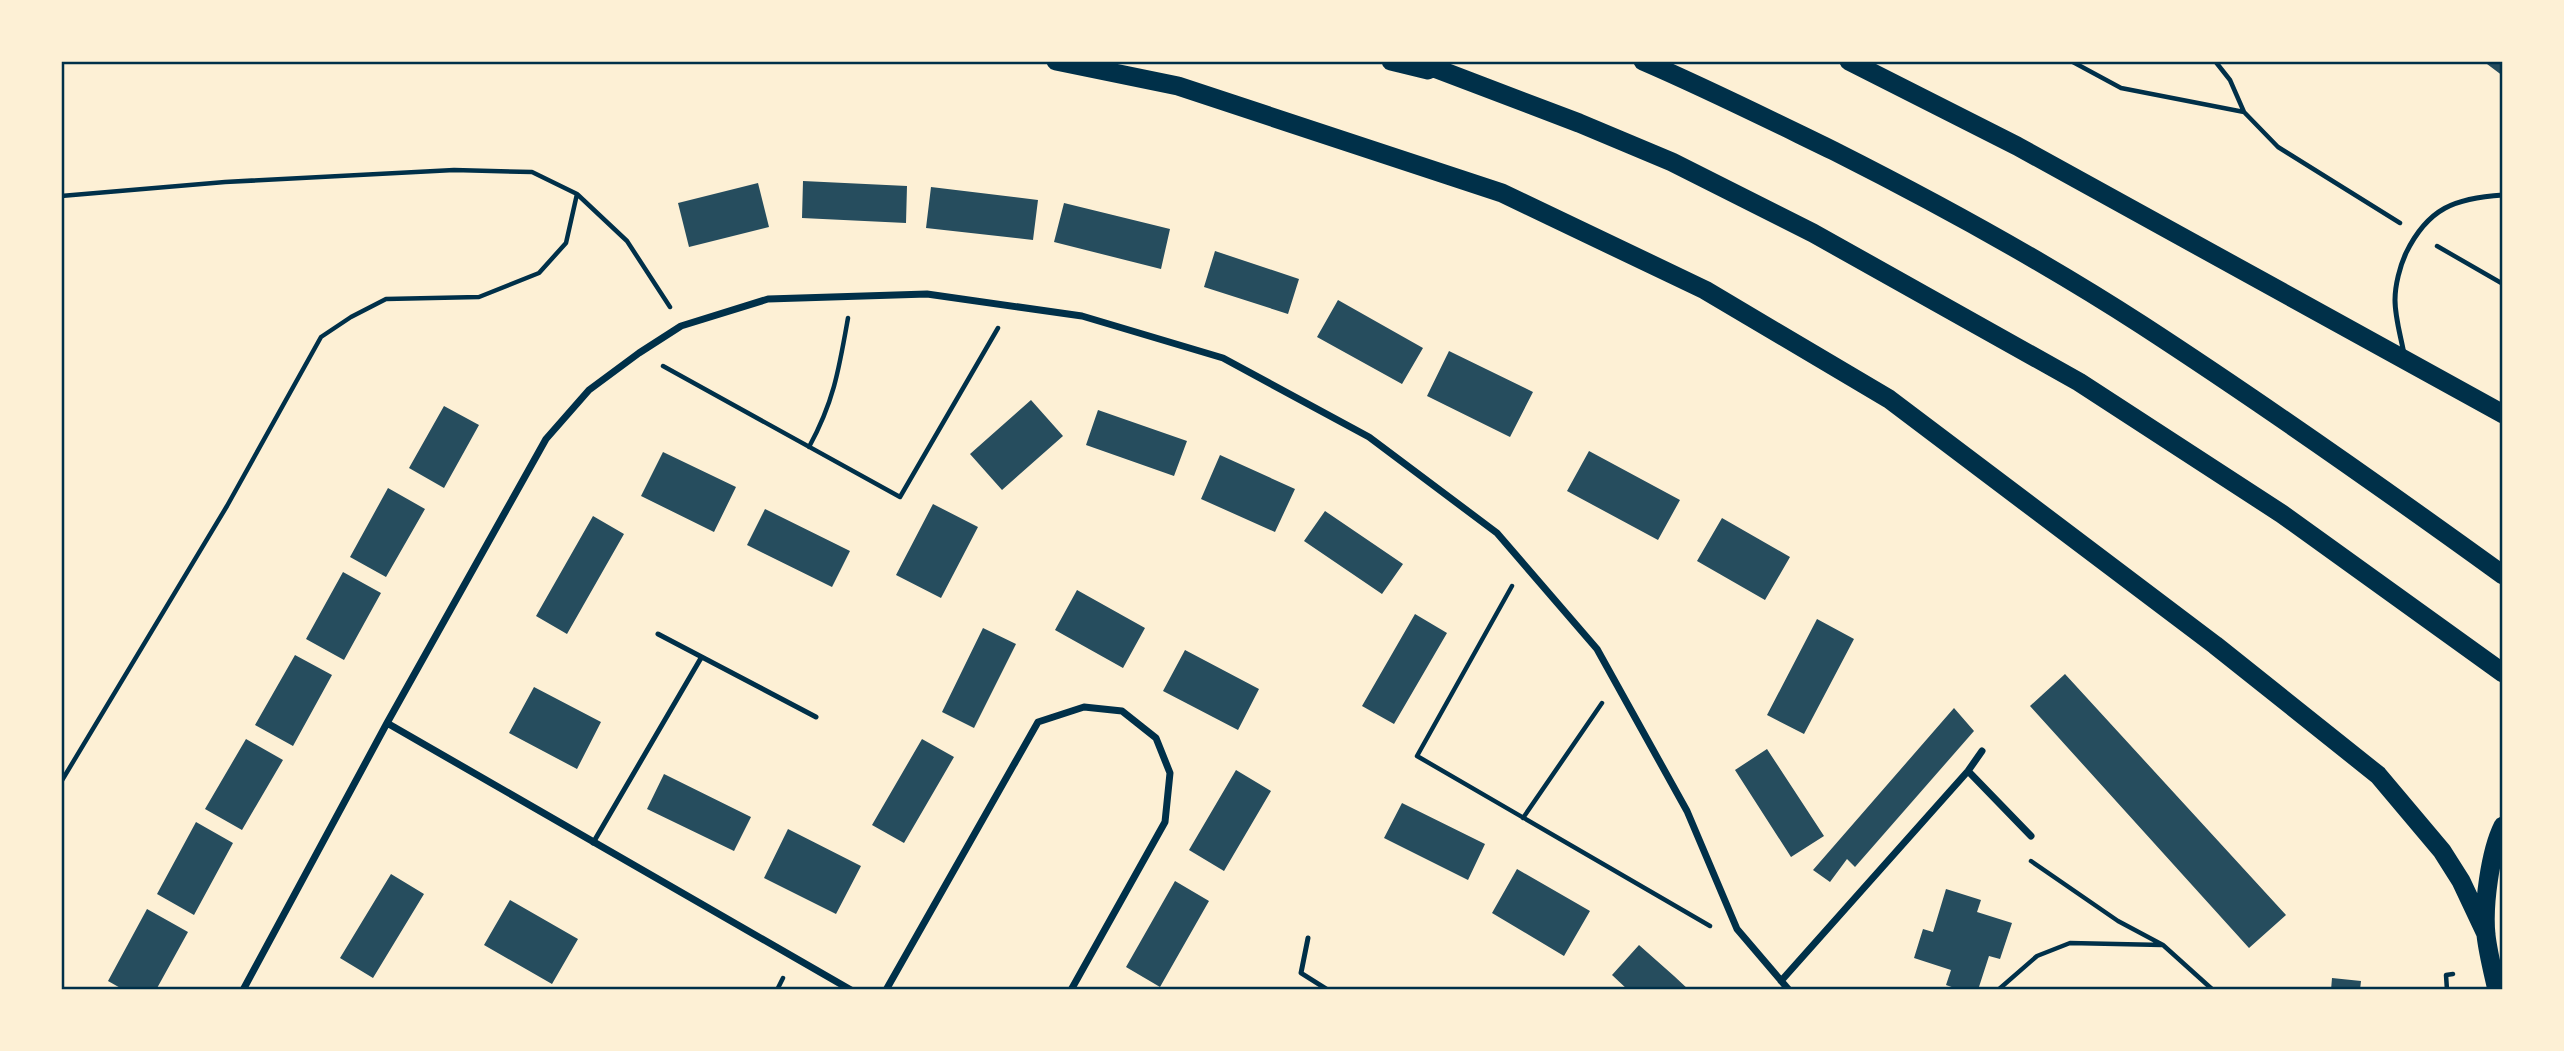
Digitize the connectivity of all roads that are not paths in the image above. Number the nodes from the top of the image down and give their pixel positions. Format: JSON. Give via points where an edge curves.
{"nodes":[{"id":1,"x":1056,"y":61,"type":"edge"},
{"id":2,"x":1391,"y":61,"type":"edge"},
{"id":3,"x":1416,"y":61,"type":"edge"},
{"id":4,"x":1643,"y":61,"type":"edge"},
{"id":5,"x":1849,"y":61,"type":"edge"},
{"id":6,"x":1470,"y":80,"type":"junction"},
{"id":7,"x":2503,"y":195,"type":"edge"},
{"id":8,"x":2405,"y":360,"type":"junction"},
{"id":9,"x":2503,"y":414,"type":"edge"},
{"id":10,"x":2503,"y":575,"type":"edge"},
{"id":11,"x":657,"y":634,"type":"dead end"},
{"id":12,"x":701,"y":658,"type":"junction"},
{"id":13,"x":2503,"y":673,"type":"edge"},
{"id":14,"x":816,"y":717,"type":"dead end"},
{"id":15,"x":387,"y":723,"type":"junction"},
{"id":16,"x":1982,"y":751,"type":"dead end"},
{"id":17,"x":1968,"y":771,"type":"junction"},
{"id":18,"x":2503,"y":826,"type":"edge"},
{"id":19,"x":2031,"y":836,"type":"road end"},
{"id":20,"x":593,"y":843,"type":"junction"},
{"id":21,"x":2486,"y":934,"type":"junction"},
{"id":22,"x":1308,"y":938,"type":"dead end"},
{"id":23,"x":1781,"y":981,"type":"junction"},
{"id":24,"x":243,"y":990,"type":"edge"},
{"id":25,"x":851,"y":990,"type":"edge"},
{"id":26,"x":886,"y":990,"type":"edge"},
{"id":27,"x":1071,"y":990,"type":"edge"},
{"id":28,"x":1328,"y":990,"type":"edge"},
{"id":29,"x":1789,"y":990,"type":"edge"},
{"id":30,"x":2497,"y":990,"type":"edge"}],
"edges":[{"from":1,"to":21,"type":"highway","via":[[1178,86],[1502,193],[1705,290],[1889,399],[2378,775],[2442,851]]},
{"from":2,"to":6,"type":"highway"},
{"from":3,"to":6,"type":"highway"},
{"from":4,"to":10,"type":"highway","via":[[1917,193],[2049,268],[2326,447]]},
{"from":5,"to":8,"type":"highway","via":[[2017,146]]},
{"from":6,"to":13,"type":"highway","via":[[1672,162],[1813,233],[2079,382],[2282,514]]},
{"from":7,"to":8,"type":"lane","via":[[2461,201],[2429,219],[2416,233],[2402,262],[2395,302]]},
{"from":8,"to":9,"type":"highway"},
{"from":11,"to":12,"type":"lane"},
{"from":12,"to":14,"type":"lane"},
{"from":12,"to":20,"type":"lane"},
{"from":15,"to":20,"type":"street"},
{"from":15,"to":23,"type":"street","via":[[546,439],[589,390],[681,326],[768,299],[927,294],[1082,316],[1223,358],[1369,437],[1497,533],[1597,649],[1687,811],[1737,929]]},
{"from":15,"to":24,"type":"street"},
{"from":16,"to":17,"type":"street"},
{"from":17,"to":19,"type":"street"},
{"from":17,"to":23,"type":"street"},
{"from":18,"to":21,"type":"highway","via":[[2489,876]]},
{"from":20,"to":25,"type":"street"},
{"from":21,"to":30,"type":"highway"},
{"from":22,"to":28,"type":"lane","via":[[1301,973]]},
{"from":23,"to":29,"type":"street"},
{"from":26,"to":27,"type":"street","via":[[1038,722],[1084,707],[1122,711],[1156,738],[1170,773],[1165,822]]}]}
